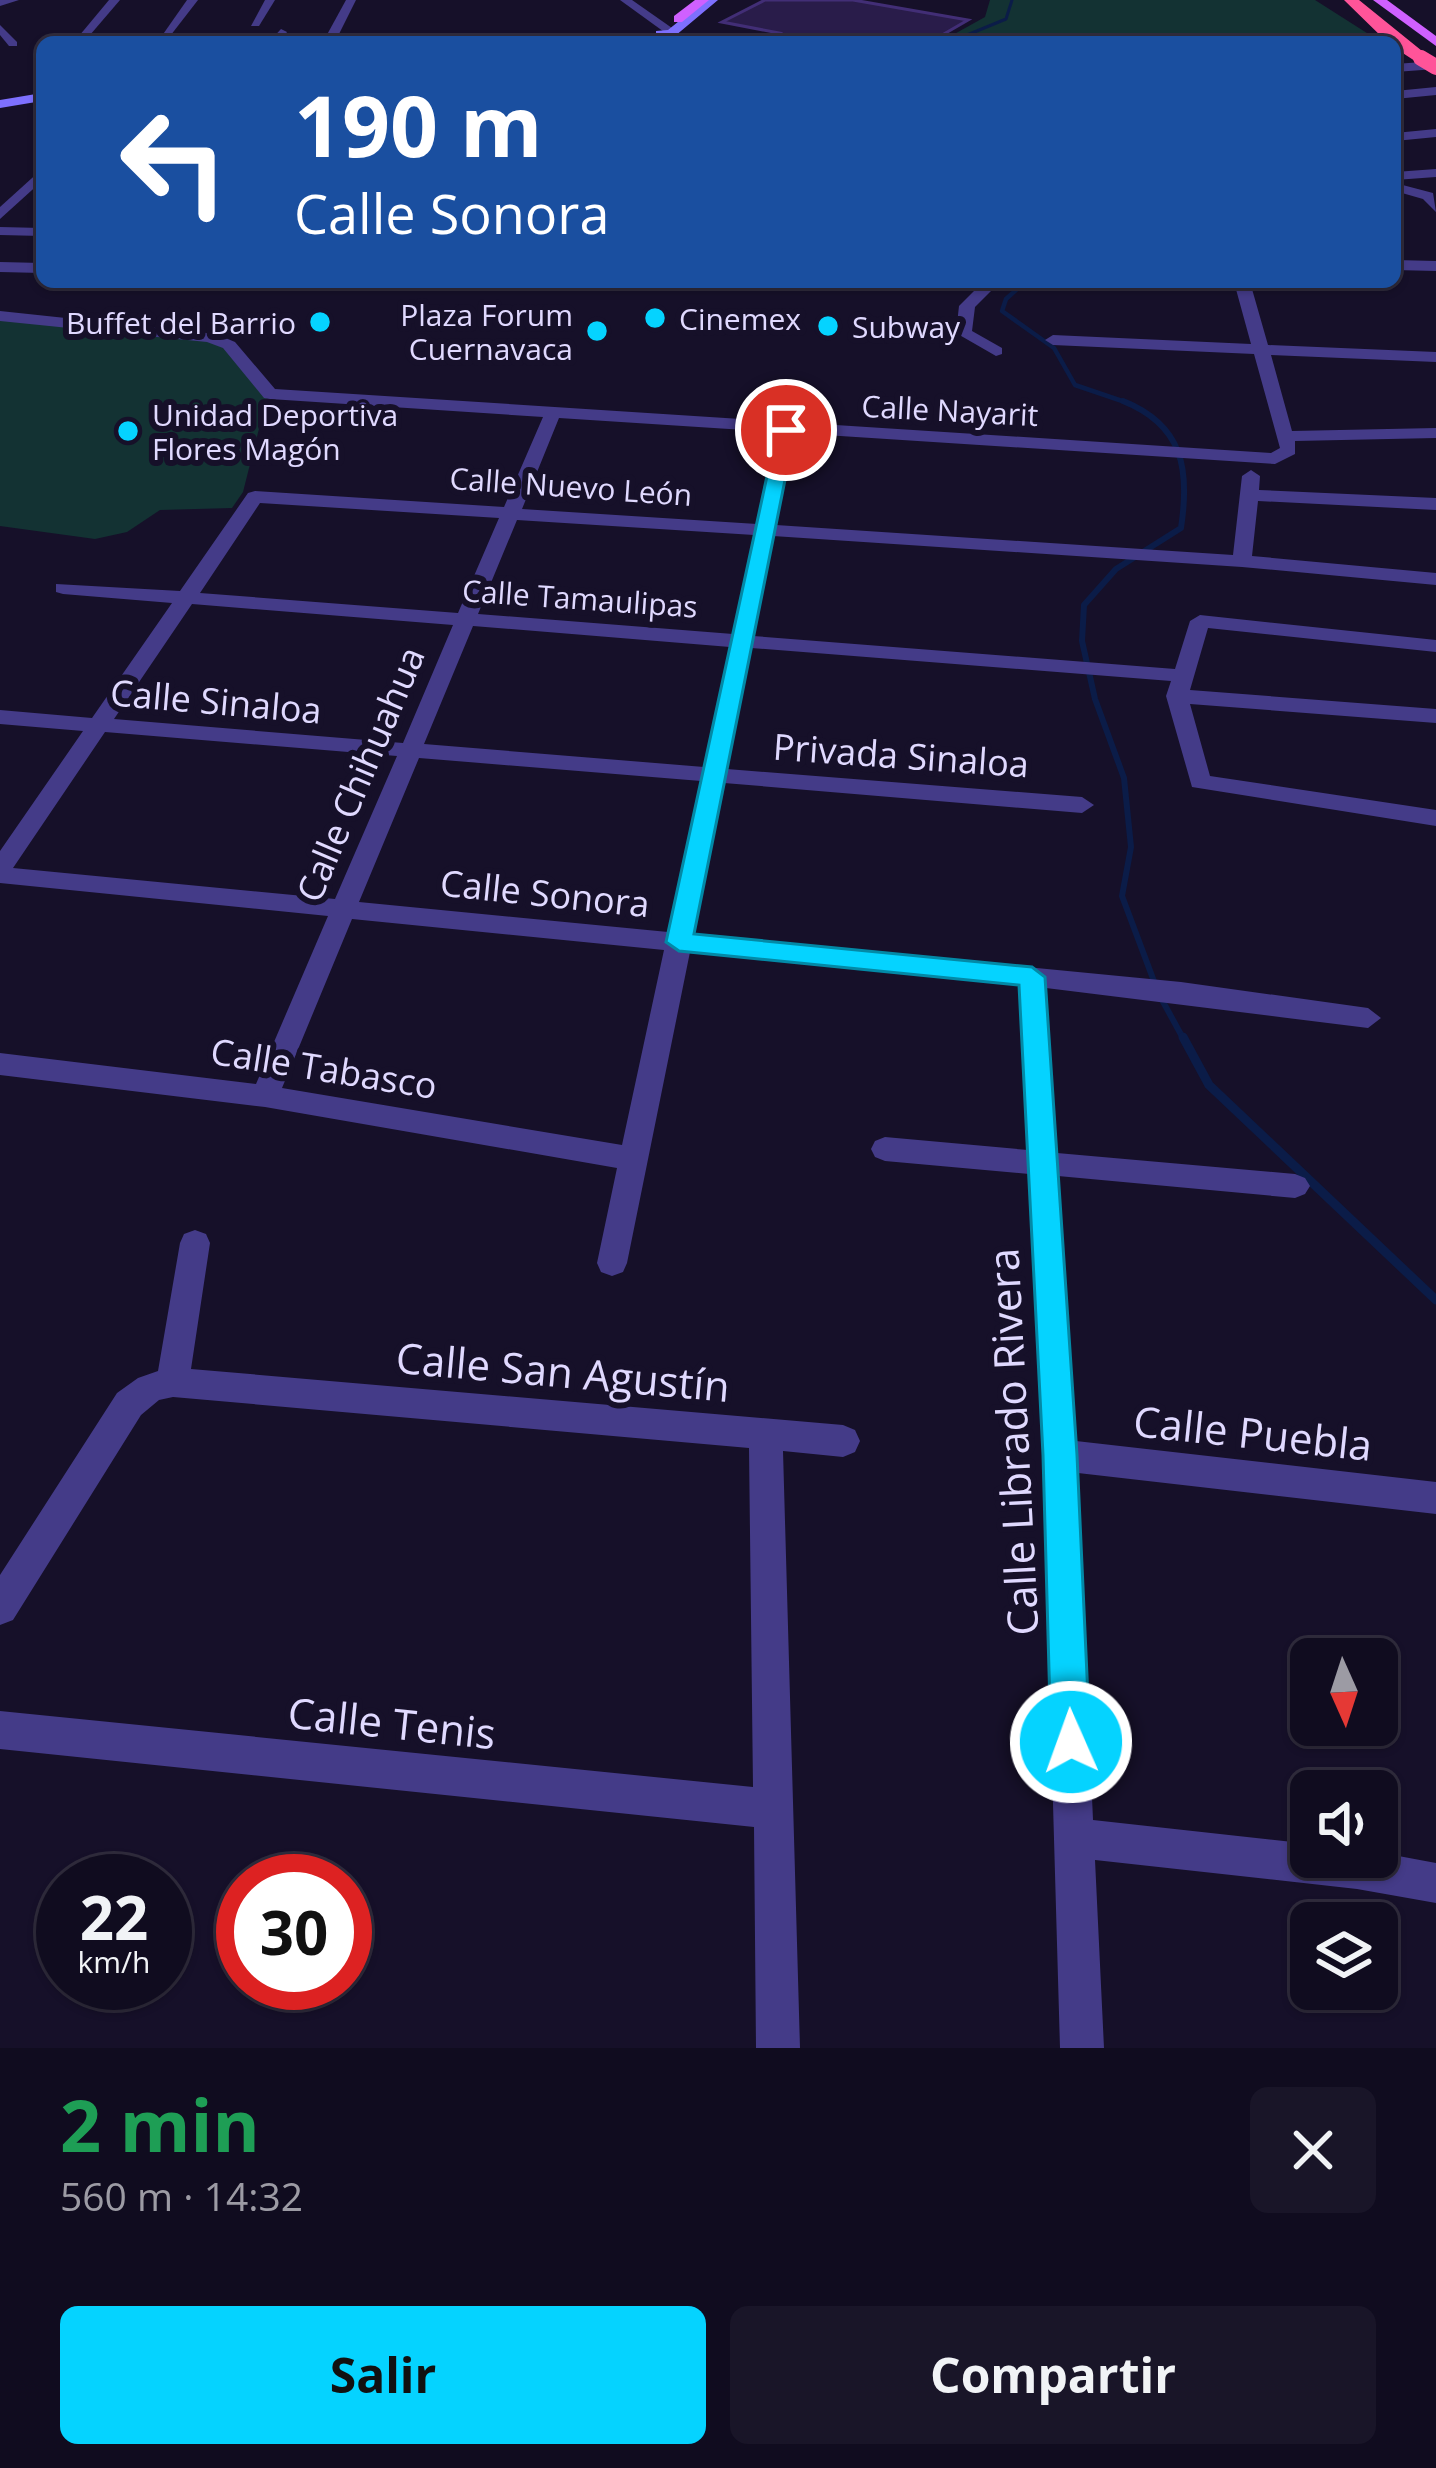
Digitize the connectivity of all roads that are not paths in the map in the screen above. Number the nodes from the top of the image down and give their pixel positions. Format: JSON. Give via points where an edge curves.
{"nodes":[{"id":1,"x":14,"y":0,"type":"edge"},
{"id":2,"x":115,"y":0,"type":"edge"},
{"id":3,"x":193,"y":0,"type":"edge"},
{"id":4,"x":271,"y":0,"type":"edge"},
{"id":5,"x":351,"y":0,"type":"edge"},
{"id":6,"x":625,"y":0,"type":"edge"},
{"id":7,"x":712,"y":0,"type":"edge"},
{"id":8,"x":1367,"y":0,"type":"edge"},
{"id":9,"x":698,"y":2,"type":"edge"},
{"id":10,"x":1383,"y":2,"type":"edge"},
{"id":11,"x":0,"y":3,"type":"edge"},
{"id":12,"x":1345,"y":5,"type":"edge"},
{"id":13,"x":255,"y":24,"type":"dead end"},
{"id":14,"x":0,"y":28,"type":"edge"},
{"id":15,"x":666,"y":31,"type":"edge"},
{"id":16,"x":84,"y":36,"type":"edge"},
{"id":17,"x":165,"y":36,"type":"edge"},
{"id":18,"x":331,"y":36,"type":"edge"},
{"id":19,"x":1387,"y":36,"type":"edge"},
{"id":20,"x":1436,"y":43,"type":"edge"},
{"id":21,"x":1401,"y":44,"type":"edge"},
{"id":22,"x":0,"y":46,"type":"edge"},
{"id":23,"x":1432,"y":61,"type":"edge"},
{"id":24,"x":1401,"y":67,"type":"edge"},
{"id":25,"x":1436,"y":91,"type":"edge"},
{"id":26,"x":1401,"y":94,"type":"edge"},
{"id":27,"x":36,"y":99,"type":"edge"},
{"id":28,"x":0,"y":104,"type":"edge"},
{"id":29,"x":1436,"y":133,"type":"edge"},
{"id":30,"x":1401,"y":136,"type":"edge"},
{"id":31,"x":1436,"y":173,"type":"edge"},
{"id":32,"x":1401,"y":176,"type":"edge"},
{"id":33,"x":36,"y":179,"type":"edge"},
{"id":34,"x":1401,"y":189,"type":"edge"},
{"id":35,"x":1436,"y":208,"type":"edge"},
{"id":36,"x":32,"y":210,"type":"dead end"},
{"id":37,"x":3,"y":212,"type":"edge"},
{"id":38,"x":0,"y":231,"type":"edge"},
{"id":39,"x":36,"y":232,"type":"edge"},
{"id":40,"x":1401,"y":265,"type":"edge"},
{"id":41,"x":1436,"y":266,"type":"edge"},
{"id":42,"x":0,"y":267,"type":"edge"},
{"id":43,"x":36,"y":268,"type":"edge"},
{"id":44,"x":986,"y":288,"type":"edge"},
{"id":45,"x":1244,"y":288,"type":"edge"},
{"id":46,"x":0,"y":311,"type":"edge"},
{"id":47,"x":104,"y":314,"type":"dead end"},
{"id":48,"x":1053,"y":340,"type":"dead end"},
{"id":49,"x":1262,"y":350,"type":"junction"},
{"id":50,"x":996,"y":351,"type":"dead end"},
{"id":51,"x":1436,"y":357,"type":"edge"},
{"id":52,"x":552,"y":415,"type":"junction"},
{"id":53,"x":786,"y":430,"type":"junction"},
{"id":54,"x":1436,"y":433,"type":"edge"},
{"id":55,"x":1286,"y":436,"type":"junction"},
{"id":56,"x":1250,"y":457,"type":"junction"},
{"id":57,"x":1252,"y":495,"type":"junction"},
{"id":58,"x":1436,"y":503,"type":"edge"},
{"id":59,"x":511,"y":511,"type":"junction"},
{"id":60,"x":766,"y":529,"type":"junction"},
{"id":61,"x":1242,"y":561,"type":"junction"},
{"id":62,"x":1436,"y":579,"type":"edge"},
{"id":63,"x":63,"y":588,"type":"dead end"},
{"id":64,"x":187,"y":597,"type":"junction"},
{"id":65,"x":465,"y":619,"type":"junction"},
{"id":66,"x":742,"y":640,"type":"junction"},
{"id":67,"x":1436,"y":646,"type":"edge"},
{"id":68,"x":1180,"y":686,"type":"junction"},
{"id":69,"x":1436,"y":716,"type":"edge"},
{"id":70,"x":0,"y":717,"type":"edge"},
{"id":71,"x":97,"y":728,"type":"junction"},
{"id":72,"x":408,"y":753,"type":"junction"},
{"id":73,"x":714,"y":777,"type":"junction"},
{"id":74,"x":1082,"y":805,"type":"dead end"},
{"id":75,"x":1436,"y":818,"type":"edge"},
{"id":76,"x":0,"y":872,"type":"edge"},
{"id":77,"x":341,"y":909,"type":"junction"},
{"id":78,"x":679,"y":942,"type":"junction"},
{"id":79,"x":1032,"y":977,"type":"junction"},
{"id":80,"x":1368,"y":1018,"type":"dead end"},
{"id":81,"x":0,"y":1064,"type":"edge"},
{"id":82,"x":265,"y":1096,"type":"junction"},
{"id":83,"x":885,"y":1149,"type":"dead end"},
{"id":84,"x":634,"y":1159,"type":"junction"},
{"id":85,"x":1044,"y":1163,"type":"junction"},
{"id":86,"x":1295,"y":1186,"type":"dead end"},
{"id":87,"x":195,"y":1243,"type":"dead end"},
{"id":88,"x":612,"y":1263,"type":"dead end"},
{"id":89,"x":173,"y":1382,"type":"junction"},
{"id":90,"x":766,"y":1434,"type":"junction"},
{"id":91,"x":843,"y":1441,"type":"dead end"},
{"id":92,"x":1060,"y":1455,"type":"junction"},
{"id":93,"x":1436,"y":1498,"type":"edge"},
{"id":94,"x":0,"y":1607,"type":"edge"},
{"id":95,"x":0,"y":1730,"type":"edge"},
{"id":96,"x":774,"y":1809,"type":"junction"},
{"id":97,"x":1074,"y":1838,"type":"junction"},
{"id":98,"x":1436,"y":1883,"type":"edge"},
{"id":99,"x":778,"y":2048,"type":"edge"},
{"id":100,"x":1082,"y":2048,"type":"edge"}],
"edges":[{"from":1,"to":11,"type":"street"},
{"from":2,"to":16,"type":"street"},
{"from":3,"to":17,"type":"street"},
{"from":4,"to":13,"type":"street"},
{"from":5,"to":18,"type":"street"},
{"from":6,"to":15,"type":"street"},
{"from":7,"to":15,"type":"street"},
{"from":8,"to":23,"type":"highway"},
{"from":9,"to":15,"type":"street"},
{"from":10,"to":20,"type":"main road"},
{"from":12,"to":19,"type":"highway"},
{"from":14,"to":22,"type":"street","via":[[13,44]]},
{"from":21,"to":23,"type":"highway"},
{"from":23,"to":24,"type":"street"},
{"from":25,"to":26,"type":"street"},
{"from":27,"to":28,"type":"street"},
{"from":29,"to":30,"type":"street"},
{"from":31,"to":32,"type":"street"},
{"from":33,"to":37,"type":"street"},
{"from":34,"to":35,"type":"street","via":[[1428,196]]},
{"from":36,"to":37,"type":"street"},
{"from":38,"to":39,"type":"street"},
{"from":40,"to":41,"type":"street"},
{"from":42,"to":43,"type":"street"},
{"from":44,"to":50,"type":"street","via":[[967,306],[964,333]]},
{"from":45,"to":49,"type":"street"},
{"from":46,"to":47,"type":"street"},
{"from":46,"to":52,"type":"street","name":"Calle Nayarit","via":[[210,337],[229,345],[270,394]]},
{"from":48,"to":49,"type":"street"},
{"from":49,"to":51,"type":"street"},
{"from":49,"to":55,"type":"street"},
{"from":52,"to":53,"type":"street","name":"Calle Nayarit"},
{"from":52,"to":59,"type":"street","name":"Calle Chihuahua"},
{"from":53,"to":56,"type":"street","name":"Calle Nayarit"},
{"from":53,"to":60,"type":"street"},
{"from":54,"to":55,"type":"street"},
{"from":55,"to":56,"type":"street","name":"Calle Nayarit","via":[[1288,450],[1276,459]]},
{"from":56,"to":57,"type":"street"},
{"from":57,"to":58,"type":"street"},
{"from":57,"to":61,"type":"street"},
{"from":59,"to":60,"type":"street","name":"Calle Nuevo León"},
{"from":59,"to":64,"type":"street","name":"Calle Nuevo León","via":[[255,497]]},
{"from":59,"to":65,"type":"street","name":"Calle Chihuahua"},
{"from":60,"to":61,"type":"street","name":"Calle Nuevo León"},
{"from":60,"to":66,"type":"street"},
{"from":61,"to":62,"type":"street","name":"Calle Nuevo León"},
{"from":63,"to":64,"type":"street","name":"Calle Tamaulipas"},
{"from":64,"to":65,"type":"street","name":"Calle Tamaulipas"},
{"from":64,"to":71,"type":"street"},
{"from":65,"to":66,"type":"street","name":"Calle Tamaulipas"},
{"from":65,"to":72,"type":"street","name":"Calle Chihuahua"},
{"from":66,"to":68,"type":"street","name":"Calle Tamaulipas","via":[[1097,668]]},
{"from":66,"to":73,"type":"street"},
{"from":67,"to":68,"type":"street","via":[[1200,621]]},
{"from":68,"to":69,"type":"street","name":"Calle Tamaulipas"},
{"from":68,"to":75,"type":"street","via":[[1199,782]]},
{"from":70,"to":71,"type":"street","name":"Calle Sinaloa"},
{"from":71,"to":72,"type":"street","name":"Calle Sinaloa"},
{"from":71,"to":76,"type":"street"},
{"from":72,"to":73,"type":"street","name":"Calle Sinaloa"},
{"from":72,"to":77,"type":"street","name":"Calle Chihuahua"},
{"from":73,"to":74,"type":"street","name":"Privada Sinaloa"},
{"from":73,"to":78,"type":"street"},
{"from":76,"to":77,"type":"street","name":"Calle Sonora"},
{"from":77,"to":78,"type":"street","name":"Calle Sonora"},
{"from":77,"to":82,"type":"street","name":"Calle Chihuahua"},
{"from":78,"to":79,"type":"street","name":"Calle Sonora"},
{"from":78,"to":84,"type":"street"},
{"from":79,"to":80,"type":"street","name":"Calle Sonora"},
{"from":79,"to":85,"type":"street","name":"Calle Librado Rivera"},
{"from":81,"to":82,"type":"street","name":"Calle Tabasco"},
{"from":82,"to":84,"type":"street","name":"Calle Tabasco"},
{"from":83,"to":85,"type":"street"},
{"from":84,"to":88,"type":"street"},
{"from":85,"to":86,"type":"street"},
{"from":85,"to":92,"type":"street","name":"Calle Librado Rivera"},
{"from":87,"to":89,"type":"street"},
{"from":89,"to":90,"type":"street","name":"Calle San Agustín"},
{"from":89,"to":94,"type":"street","via":[[130,1404]]},
{"from":90,"to":91,"type":"street"},
{"from":90,"to":96,"type":"street","name":"Calle San Agustín"},
{"from":92,"to":93,"type":"street","name":"Calle Puebla"},
{"from":92,"to":97,"type":"street","name":"Calle Librado Rivera"},
{"from":95,"to":96,"type":"street","name":"Calle Tenis"},
{"from":96,"to":99,"type":"street","name":"Calle San Agustín"},
{"from":97,"to":98,"type":"street"},
{"from":97,"to":100,"type":"street","name":"Calle Librado Rivera"}]}
